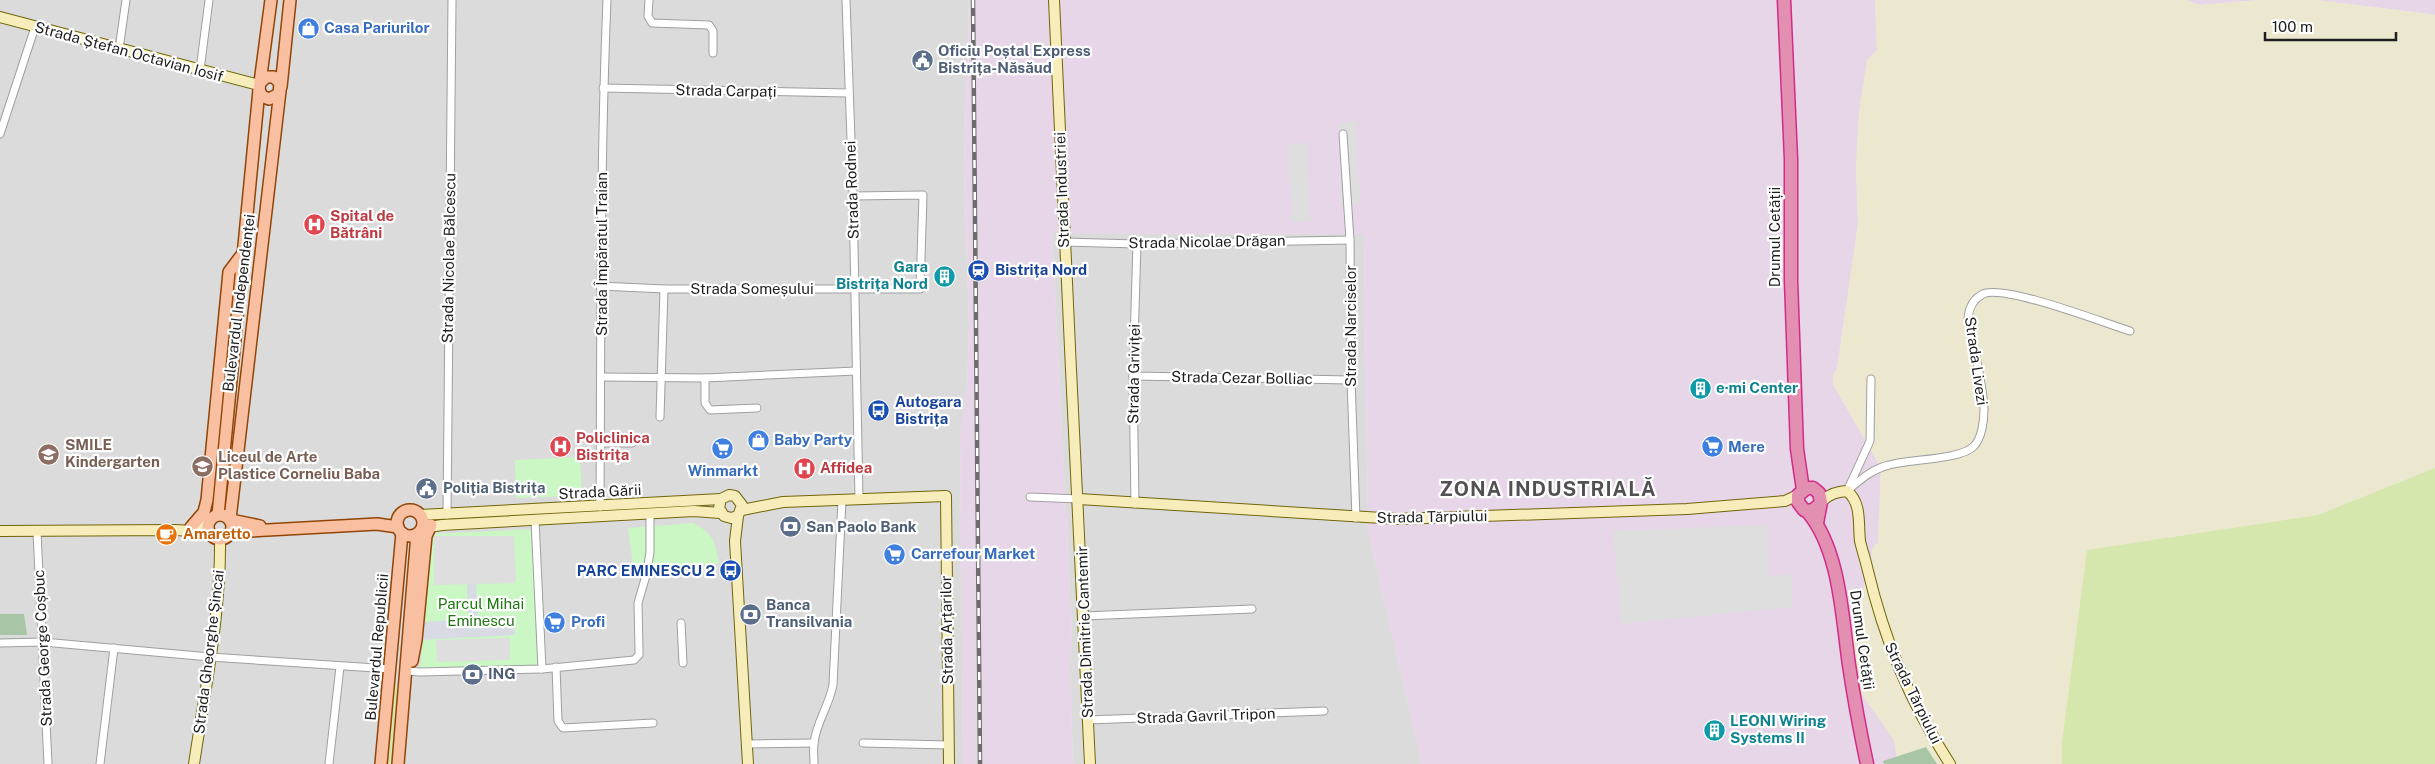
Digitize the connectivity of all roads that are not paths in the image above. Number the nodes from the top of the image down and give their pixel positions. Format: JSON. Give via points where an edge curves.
{"nodes":[{"id":1,"x":126,"y":0,"type":"edge"},
{"id":2,"x":209,"y":0,"type":"edge"},
{"id":3,"x":271,"y":0,"type":"edge"},
{"id":4,"x":290,"y":0,"type":"edge"},
{"id":5,"x":452,"y":0,"type":"edge"},
{"id":6,"x":607,"y":0,"type":"edge"},
{"id":7,"x":649,"y":0,"type":"edge"},
{"id":8,"x":846,"y":0,"type":"edge"},
{"id":9,"x":1054,"y":0,"type":"edge"},
{"id":10,"x":1784,"y":0,"type":"edge"},
{"id":11,"x":0,"y":17,"type":"edge"},
{"id":12,"x":35,"y":27,"type":"junction"},
{"id":13,"x":118,"y":49,"type":"junction"},
{"id":14,"x":713,"y":54,"type":"dead end"},
{"id":15,"x":200,"y":70,"type":"junction"},
{"id":16,"x":259,"y":86,"type":"junction"},
{"id":17,"x":603,"y":88,"type":"junction"},
{"id":18,"x":280,"y":89,"type":"junction"},
{"id":19,"x":848,"y":93,"type":"junction"},
{"id":20,"x":0,"y":134,"type":"edge"},
{"id":21,"x":1343,"y":134,"type":"dead end"},
{"id":22,"x":853,"y":196,"type":"junction"},
{"id":23,"x":1350,"y":240,"type":"junction"},
{"id":24,"x":1064,"y":242,"type":"junction"},
{"id":25,"x":1137,"y":244,"type":"junction"},
{"id":26,"x":242,"y":255,"type":"junction"},
{"id":27,"x":600,"y":286,"type":"junction"},
{"id":28,"x":854,"y":288,"type":"junction"},
{"id":29,"x":664,"y":289,"type":"junction"},
{"id":30,"x":2130,"y":331,"type":"dead end"},
{"id":31,"x":856,"y":371,"type":"junction"},
{"id":32,"x":1133,"y":376,"type":"junction"},
{"id":33,"x":602,"y":377,"type":"junction"},
{"id":34,"x":660,"y":378,"type":"junction"},
{"id":35,"x":705,"y":378,"type":"junction"},
{"id":36,"x":1871,"y":379,"type":"dead end"},
{"id":37,"x":1351,"y":380,"type":"junction"},
{"id":38,"x":757,"y":408,"type":"dead end"},
{"id":39,"x":660,"y":417,"type":"dead end"},
{"id":40,"x":601,"y":443,"type":"junction"},
{"id":41,"x":632,"y":443,"type":"dead end"},
{"id":42,"x":946,"y":496,"type":"joint"},
{"id":43,"x":1818,"y":496,"type":"junction"},
{"id":44,"x":1030,"y":497,"type":"dead end"},
{"id":45,"x":739,"y":498,"type":"junction"},
{"id":46,"x":858,"y":499,"type":"junction"},
{"id":47,"x":1079,"y":499,"type":"junction"},
{"id":48,"x":722,"y":500,"type":"junction"},
{"id":49,"x":842,"y":500,"type":"junction"},
{"id":50,"x":768,"y":503,"type":"junction"},
{"id":51,"x":1135,"y":504,"type":"junction"},
{"id":52,"x":231,"y":506,"type":"junction"},
{"id":53,"x":600,"y":507,"type":"junction"},
{"id":54,"x":650,"y":513,"type":"junction"},
{"id":55,"x":732,"y":514,"type":"junction"},
{"id":56,"x":218,"y":515,"type":"junction"},
{"id":57,"x":420,"y":515,"type":"junction"},
{"id":58,"x":447,"y":515,"type":"junction"},
{"id":59,"x":1356,"y":518,"type":"junction"},
{"id":60,"x":230,"y":519,"type":"junction"},
{"id":61,"x":535,"y":520,"type":"junction"},
{"id":62,"x":252,"y":523,"type":"junction"},
{"id":63,"x":399,"y":527,"type":"junction"},
{"id":64,"x":209,"y":528,"type":"junction"},
{"id":65,"x":269,"y":528,"type":"junction"},
{"id":66,"x":187,"y":529,"type":"junction"},
{"id":67,"x":423,"y":529,"type":"junction"},
{"id":68,"x":0,"y":531,"type":"edge"},
{"id":69,"x":37,"y":532,"type":"junction"},
{"id":70,"x":231,"y":532,"type":"junction"},
{"id":71,"x":220,"y":539,"type":"junction"},
{"id":72,"x":1252,"y":609,"type":"dead end"},
{"id":73,"x":1084,"y":616,"type":"junction"},
{"id":74,"x":681,"y":623,"type":"dead end"},
{"id":75,"x":43,"y":642,"type":"junction"},
{"id":76,"x":0,"y":643,"type":"edge"},
{"id":77,"x":114,"y":648,"type":"junction"},
{"id":78,"x":210,"y":657,"type":"junction"},
{"id":79,"x":683,"y":663,"type":"dead end"},
{"id":80,"x":340,"y":667,"type":"junction"},
{"id":81,"x":556,"y":667,"type":"junction"},
{"id":82,"x":390,"y":669,"type":"junction"},
{"id":83,"x":542,"y":669,"type":"junction"},
{"id":84,"x":405,"y":671,"type":"junction"},
{"id":85,"x":1324,"y":711,"type":"dead end"},
{"id":86,"x":1088,"y":720,"type":"junction"},
{"id":87,"x":652,"y":723,"type":"dead end"},
{"id":88,"x":814,"y":743,"type":"junction"},
{"id":89,"x":863,"y":743,"type":"dead end"},
{"id":90,"x":748,"y":744,"type":"junction"},
{"id":91,"x":948,"y":746,"type":"junction"},
{"id":92,"x":48,"y":764,"type":"edge"},
{"id":93,"x":100,"y":764,"type":"edge"},
{"id":94,"x":194,"y":764,"type":"edge"},
{"id":95,"x":328,"y":764,"type":"edge"},
{"id":96,"x":381,"y":764,"type":"edge"},
{"id":97,"x":398,"y":764,"type":"edge"},
{"id":98,"x":748,"y":764,"type":"edge"},
{"id":99,"x":814,"y":764,"type":"edge"},
{"id":100,"x":949,"y":764,"type":"edge"},
{"id":101,"x":1090,"y":764,"type":"edge"},
{"id":102,"x":1867,"y":764,"type":"edge"},
{"id":103,"x":1950,"y":764,"type":"edge"}],
"edges":[{"from":1,"to":13,"type":"street"},
{"from":2,"to":15,"type":"street"},
{"from":3,"to":16,"type":"main road","name":"Bulevardul Independenței"},
{"from":4,"to":18,"type":"main road","name":"Bulevardul Independenței"},
{"from":5,"to":58,"type":"street","name":"Strada Nicolae Bălcescu"},
{"from":6,"to":17,"type":"street","name":"Strada Împăratul Traian"},
{"from":7,"to":14,"type":"street","via":[[648,16],[652,23],[709,25],[713,31]]},
{"from":8,"to":19,"type":"street","name":"Strada Rodnei"},
{"from":9,"to":24,"type":"street","name":"Strada Industriei"},
{"from":10,"to":43,"type":"highway","name":"Drumul Cetății","via":[[1797,448],[1802,474]]},
{"from":11,"to":12,"type":"street","name":"Strada Ștefan Octavian Iosif"},
{"from":12,"to":13,"type":"street","name":"Strada Ștefan Octavian Iosif"},
{"from":12,"to":20,"type":"street"},
{"from":13,"to":15,"type":"street","name":"Strada Ștefan Octavian Iosif"},
{"from":15,"to":16,"type":"street","name":"Strada Ștefan Octavian Iosif"},
{"from":16,"to":18,"type":"main road","via":[[270,77],[277,80]]},
{"from":16,"to":18,"type":"main road","via":[[262,96],[269,99],[276,97]]},
{"from":16,"to":26,"type":"main road","name":"Bulevardul Independenței"},
{"from":17,"to":19,"type":"street","name":"Strada Carpați"},
{"from":17,"to":27,"type":"street","name":"Strada Împăratul Traian"},
{"from":18,"to":52,"type":"main road","name":"Bulevardul Independenței"},
{"from":19,"to":22,"type":"street","name":"Strada Rodnei"},
{"from":21,"to":23,"type":"street","name":"Strada Narciselor"},
{"from":22,"to":28,"type":"street","name":"Strada Rodnei"},
{"from":22,"to":28,"type":"street","name":"Strada Someșului","via":[[923,195],[920,289]]},
{"from":23,"to":25,"type":"street","name":"Strada Nicolae Drăgan"},
{"from":23,"to":37,"type":"street","name":"Strada Narciselor"},
{"from":24,"to":25,"type":"street","name":"Strada Nicolae Drăgan"},
{"from":24,"to":47,"type":"street","name":"Strada Industriei"},
{"from":25,"to":32,"type":"street","name":"Strada Griviței"},
{"from":26,"to":56,"type":"main road","name":"Bulevardul Independenței"},
{"from":26,"to":66,"type":"main road","via":[[229,272],[207,500],[204,512]]},
{"from":27,"to":29,"type":"street","name":"Strada Someșului"},
{"from":27,"to":33,"type":"street","name":"Strada Împăratul Traian"},
{"from":28,"to":29,"type":"street","name":"Strada Someșului"},
{"from":28,"to":31,"type":"street","name":"Strada Rodnei"},
{"from":29,"to":34,"type":"street"},
{"from":30,"to":43,"type":"street","name":"Strada Livezi","via":[[2016,295],[1984,293],[1969,308],[1968,318],[1984,409],[1981,432],[1974,447],[1950,457],[1924,458],[1878,468]]},
{"from":31,"to":35,"type":"street"},
{"from":31,"to":46,"type":"street","name":"Strada Rodnei"},
{"from":32,"to":37,"type":"street","name":"Strada Cezar Bolliac"},
{"from":32,"to":51,"type":"street","name":"Strada Griviței"},
{"from":33,"to":34,"type":"street"},
{"from":33,"to":40,"type":"street","name":"Strada Împăratul Traian"},
{"from":34,"to":35,"type":"street"},
{"from":34,"to":39,"type":"street"},
{"from":35,"to":38,"type":"street","via":[[705,403],[710,410]]},
{"from":36,"to":43,"type":"street","via":[[1870,441]]},
{"from":37,"to":59,"type":"street","name":"Strada Narciselor"},
{"from":40,"to":41,"type":"street"},
{"from":40,"to":53,"type":"street","name":"Strada Împăratul Traian"},
{"from":42,"to":46,"type":"street","name":"Strada Gării"},
{"from":42,"to":91,"type":"street","name":"Strada Arțarilor"},
{"from":43,"to":59,"type":"street","name":"Strada Tărpiului","via":[[1687,509]]},
{"from":43,"to":102,"type":"highway","name":"Drumul Cetății","via":[[1818,523],[1838,591],[1857,720]]},
{"from":43,"to":103,"type":"street","name":"Strada Tărpiului","via":[[1853,496],[1860,541],[1892,655],[1933,739]]},
{"from":44,"to":47,"type":"street"},
{"from":45,"to":48,"type":"street","name":"Strada Gării","via":[[729,495]]},
{"from":45,"to":50,"type":"street","name":"Strada Gării"},
{"from":45,"to":55,"type":"street"},
{"from":46,"to":49,"type":"street","name":"Strada Gării"},
{"from":47,"to":51,"type":"street","name":"Strada Tărpiului"},
{"from":47,"to":73,"type":"street","name":"Strada Dimitrie Cantemir"},
{"from":48,"to":53,"type":"street","name":"Strada Gării"},
{"from":48,"to":55,"type":"street","via":[[719,504]]},
{"from":49,"to":50,"type":"street","name":"Strada Gării"},
{"from":49,"to":88,"type":"street","via":[[833,685]]},
{"from":50,"to":55,"type":"street","name":"Strada Gării"},
{"from":51,"to":59,"type":"street","name":"Strada Tărpiului"},
{"from":52,"to":60,"type":"main road","name":"Bulevardul Independenței"},
{"from":52,"to":62,"type":"main road"},
{"from":53,"to":58,"type":"street","name":"Strada Gării"},
{"from":54,"to":55,"type":"street","name":"Strada Gării"},
{"from":54,"to":61,"type":"street","name":"Strada Gării"},
{"from":54,"to":81,"type":"street","via":[[649,558],[638,603],[636,657]]},
{"from":55,"to":90,"type":"street"},
{"from":56,"to":60,"type":"main road"},
{"from":56,"to":64,"type":"main road"},
{"from":57,"to":58,"type":"street","name":"Strada Gării"},
{"from":57,"to":63,"type":"main road","via":[[406,511]]},
{"from":57,"to":67,"type":"main road"},
{"from":60,"to":62,"type":"main road"},
{"from":60,"to":70,"type":"main road","name":"Bulevardul Independenței"},
{"from":61,"to":67,"type":"street","name":"Strada Gării"},
{"from":61,"to":83,"type":"street"},
{"from":62,"to":65,"type":"main road"},
{"from":63,"to":65,"type":"main road","via":[[377,524]]},
{"from":63,"to":67,"type":"main road","via":[[409,536]]},
{"from":63,"to":82,"type":"main road","name":"Bulevardul Republicii"},
{"from":64,"to":66,"type":"street"},
{"from":64,"to":71,"type":"main road"},
{"from":65,"to":70,"type":"main road"},
{"from":66,"to":69,"type":"street"},
{"from":67,"to":84,"type":"main road","name":"Bulevardul Republicii"},
{"from":67,"to":84,"type":"main road","via":[[426,536],[414,657]]},
{"from":68,"to":69,"type":"street"},
{"from":69,"to":75,"type":"street","name":"Strada George Coșbuc"},
{"from":70,"to":71,"type":"main road"},
{"from":71,"to":78,"type":"street","name":"Strada Gheorghe Șincai"},
{"from":72,"to":73,"type":"street"},
{"from":73,"to":86,"type":"street","name":"Strada Dimitrie Cantemir"},
{"from":74,"to":79,"type":"street"},
{"from":75,"to":76,"type":"street"},
{"from":75,"to":77,"type":"street"},
{"from":75,"to":92,"type":"street","name":"Strada George Coșbuc"},
{"from":77,"to":78,"type":"street"},
{"from":77,"to":93,"type":"street"},
{"from":78,"to":80,"type":"street"},
{"from":78,"to":94,"type":"street","name":"Strada Gheorghe Șincai"},
{"from":80,"to":82,"type":"street"},
{"from":80,"to":95,"type":"street"},
{"from":81,"to":83,"type":"street"},
{"from":81,"to":87,"type":"street","via":[[558,721],[563,728]]},
{"from":82,"to":96,"type":"main road","name":"Bulevardul Republicii"},
{"from":83,"to":84,"type":"street"},
{"from":84,"to":97,"type":"main road","name":"Bulevardul Republicii"},
{"from":85,"to":86,"type":"street","name":"Strada Gavril Tripon"},
{"from":86,"to":101,"type":"street","name":"Strada Dimitrie Cantemir"},
{"from":88,"to":90,"type":"street"},
{"from":88,"to":99,"type":"street"},
{"from":89,"to":91,"type":"street"},
{"from":90,"to":98,"type":"street"},
{"from":91,"to":100,"type":"street","name":"Strada Arțarilor"}]}
